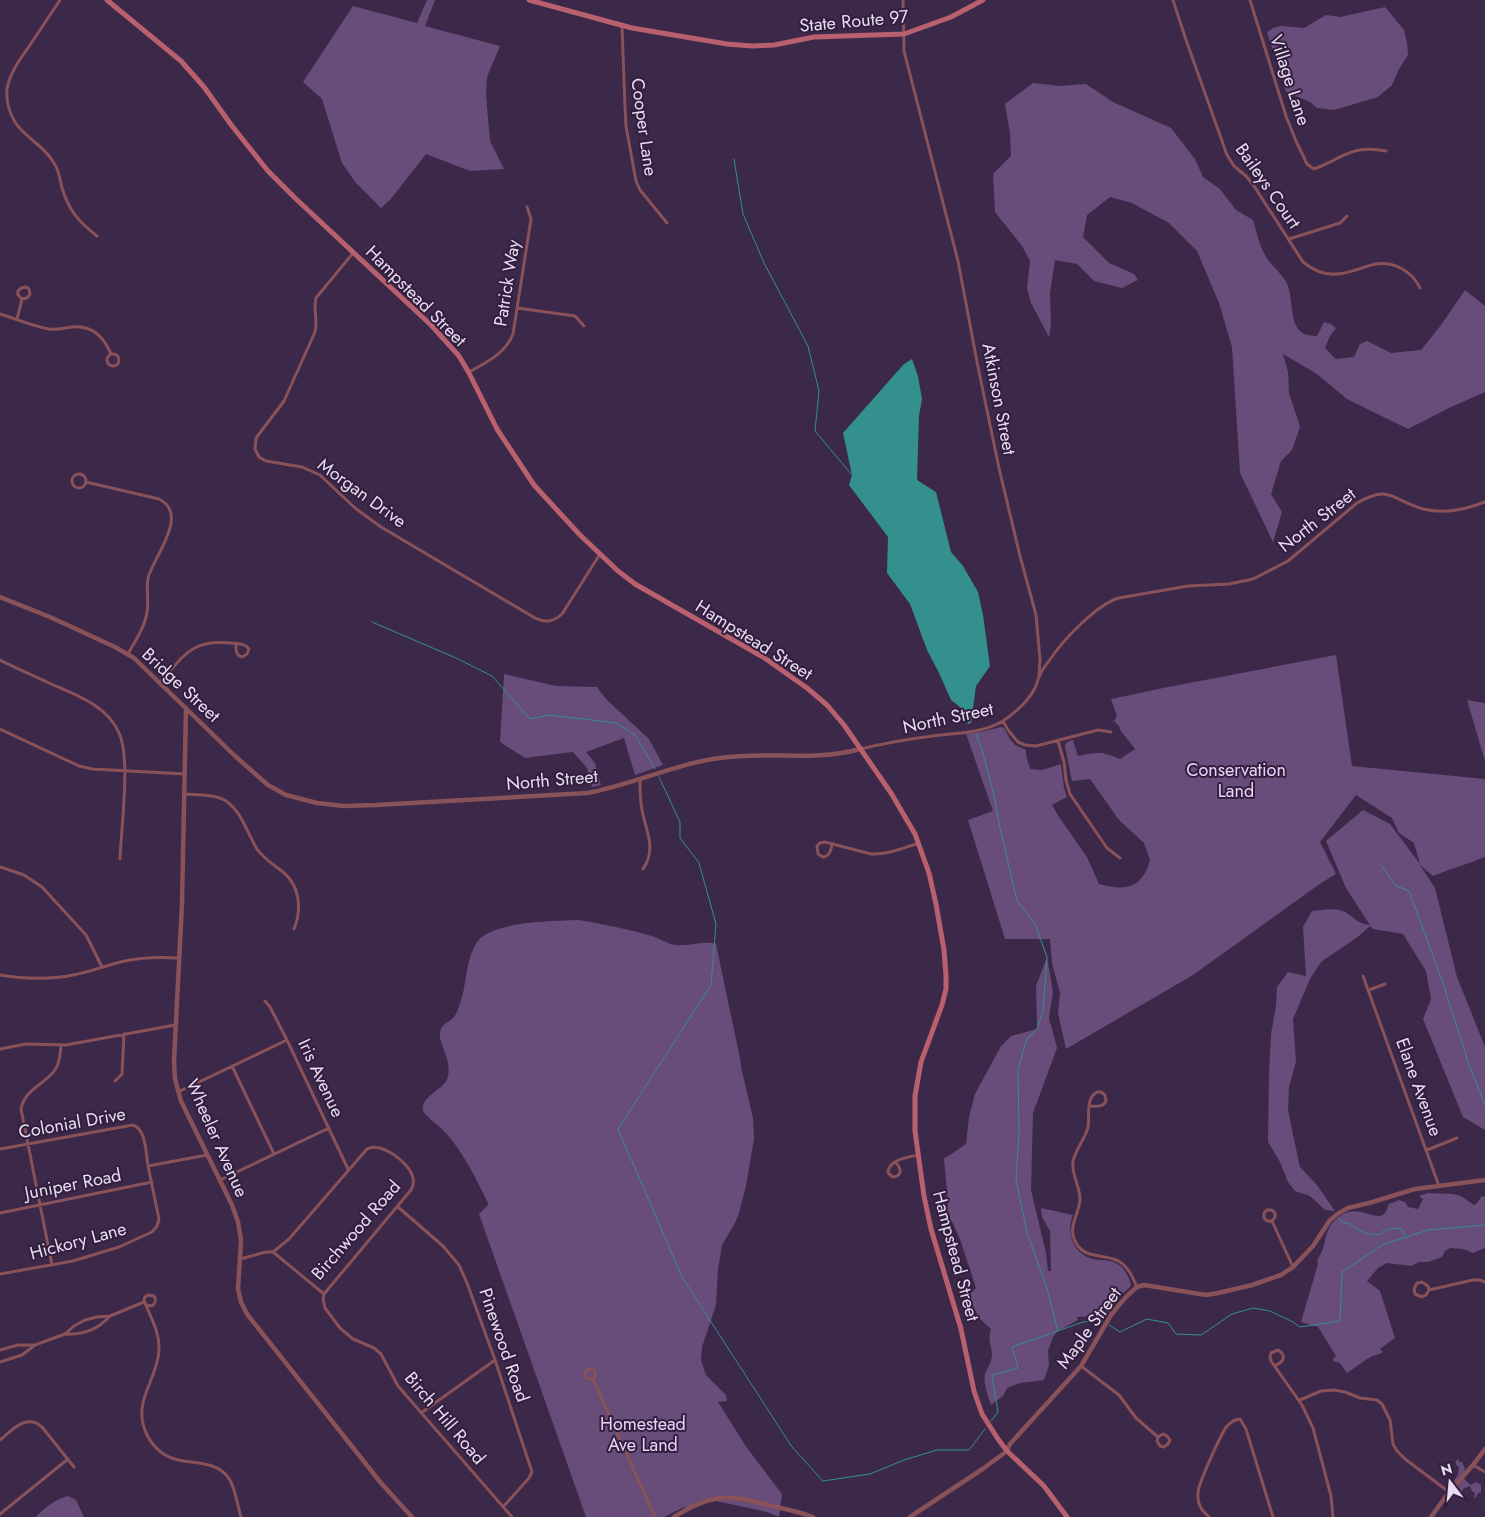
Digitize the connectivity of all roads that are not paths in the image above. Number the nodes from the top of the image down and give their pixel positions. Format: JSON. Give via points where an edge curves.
{"nodes":[{"id":1,"x":60,"y":0,"type":"edge"},
{"id":2,"x":107,"y":0,"type":"edge"},
{"id":3,"x":529,"y":0,"type":"edge"},
{"id":4,"x":903,"y":0,"type":"edge"},
{"id":5,"x":983,"y":0,"type":"edge"},
{"id":6,"x":1173,"y":0,"type":"edge"},
{"id":7,"x":1250,"y":0,"type":"edge"},
{"id":8,"x":622,"y":25,"type":"junction"},
{"id":9,"x":904,"y":34,"type":"junction"},
{"id":10,"x":1386,"y":151,"type":"dead end"},
{"id":11,"x":527,"y":207,"type":"dead end"},
{"id":12,"x":1347,"y":216,"type":"dead end"},
{"id":13,"x":667,"y":223,"type":"dead end"},
{"id":14,"x":97,"y":236,"type":"dead end"},
{"id":15,"x":1289,"y":239,"type":"junction"},
{"id":16,"x":354,"y":253,"type":"junction"},
{"id":17,"x":1420,"y":288,"type":"dead end"},
{"id":18,"x":22,"y":298,"type":"junction"},
{"id":19,"x":517,"y":308,"type":"junction"},
{"id":20,"x":0,"y":314,"type":"edge"},
{"id":21,"x":17,"y":319,"type":"junction"},
{"id":22,"x":584,"y":326,"type":"dead end"},
{"id":23,"x":111,"y":354,"type":"junction"},
{"id":24,"x":469,"y":373,"type":"junction"},
{"id":25,"x":86,"y":482,"type":"junction"},
{"id":26,"x":1485,"y":502,"type":"edge"},
{"id":27,"x":600,"y":554,"type":"junction"},
{"id":28,"x":0,"y":597,"type":"edge"},
{"id":29,"x":236,"y":644,"type":"junction"},
{"id":30,"x":128,"y":654,"type":"junction"},
{"id":31,"x":0,"y":660,"type":"edge"},
{"id":32,"x":1039,"y":677,"type":"junction"},
{"id":33,"x":160,"y":682,"type":"junction"},
{"id":34,"x":186,"y":708,"type":"junction"},
{"id":35,"x":1003,"y":721,"type":"junction"},
{"id":36,"x":0,"y":729,"type":"edge"},
{"id":37,"x":1111,"y":732,"type":"dead end"},
{"id":38,"x":1058,"y":741,"type":"junction"},
{"id":39,"x":860,"y":749,"type":"junction"},
{"id":40,"x":124,"y":771,"type":"junction"},
{"id":41,"x":185,"y":774,"type":"junction"},
{"id":42,"x":640,"y":779,"type":"junction"},
{"id":43,"x":184,"y":794,"type":"junction"},
{"id":44,"x":332,"y":805,"type":"joint"},
{"id":45,"x":918,"y":843,"type":"junction"},
{"id":46,"x":832,"y":844,"type":"junction"},
{"id":47,"x":1120,"y":858,"type":"dead end"},
{"id":48,"x":120,"y":859,"type":"dead end"},
{"id":49,"x":0,"y":867,"type":"edge"},
{"id":50,"x":642,"y":869,"type":"dead end"},
{"id":51,"x":294,"y":929,"type":"dead end"},
{"id":52,"x":178,"y":958,"type":"junction"},
{"id":53,"x":102,"y":967,"type":"junction"},
{"id":54,"x":0,"y":975,"type":"edge"},
{"id":55,"x":1363,"y":976,"type":"dead end"},
{"id":56,"x":1385,"y":984,"type":"dead end"},
{"id":57,"x":1369,"y":990,"type":"junction"},
{"id":58,"x":265,"y":1001,"type":"dead end"},
{"id":59,"x":175,"y":1025,"type":"junction"},
{"id":60,"x":124,"y":1034,"type":"junction"},
{"id":61,"x":287,"y":1040,"type":"junction"},
{"id":62,"x":61,"y":1046,"type":"junction"},
{"id":63,"x":0,"y":1049,"type":"edge"},
{"id":64,"x":232,"y":1066,"type":"junction"},
{"id":65,"x":115,"y":1081,"type":"dead end"},
{"id":66,"x":178,"y":1092,"type":"junction"},
{"id":67,"x":1088,"y":1106,"type":"junction"},
{"id":68,"x":329,"y":1128,"type":"junction"},
{"id":69,"x":1456,"y":1138,"type":"dead end"},
{"id":70,"x":27,"y":1144,"type":"junction"},
{"id":71,"x":0,"y":1149,"type":"edge"},
{"id":72,"x":1427,"y":1150,"type":"junction"},
{"id":73,"x":274,"y":1154,"type":"junction"},
{"id":74,"x":207,"y":1155,"type":"junction"},
{"id":75,"x":919,"y":1155,"type":"junction"},
{"id":76,"x":896,"y":1162,"type":"junction"},
{"id":77,"x":148,"y":1166,"type":"junction"},
{"id":78,"x":348,"y":1169,"type":"junction"},
{"id":79,"x":220,"y":1180,"type":"junction"},
{"id":80,"x":1485,"y":1180,"type":"edge"},
{"id":81,"x":152,"y":1182,"type":"junction"},
{"id":82,"x":1439,"y":1186,"type":"junction"},
{"id":83,"x":40,"y":1204,"type":"junction"},
{"id":84,"x":398,"y":1207,"type":"junction"},
{"id":85,"x":0,"y":1212,"type":"edge"},
{"id":86,"x":1272,"y":1221,"type":"dead end"},
{"id":87,"x":273,"y":1252,"type":"junction"},
{"id":88,"x":240,"y":1259,"type":"junction"},
{"id":89,"x":52,"y":1265,"type":"junction"},
{"id":90,"x":1293,"y":1267,"type":"junction"},
{"id":91,"x":0,"y":1274,"type":"edge"},
{"id":92,"x":1485,"y":1282,"type":"edge"},
{"id":93,"x":1137,"y":1288,"type":"junction"},
{"id":94,"x":1428,"y":1290,"type":"junction"},
{"id":95,"x":324,"y":1294,"type":"junction"},
{"id":96,"x":110,"y":1316,"type":"junction"},
{"id":97,"x":65,"y":1334,"type":"junction"},
{"id":98,"x":34,"y":1345,"type":"junction"},
{"id":99,"x":0,"y":1350,"type":"edge"},
{"id":100,"x":495,"y":1360,"type":"junction"},
{"id":101,"x":0,"y":1362,"type":"edge"},
{"id":102,"x":1081,"y":1366,"type":"junction"},
{"id":103,"x":1275,"y":1366,"type":"junction"},
{"id":104,"x":593,"y":1379,"type":"dead end"},
{"id":105,"x":1300,"y":1400,"type":"junction"},
{"id":106,"x":421,"y":1413,"type":"junction"},
{"id":107,"x":1158,"y":1437,"type":"junction"},
{"id":108,"x":0,"y":1440,"type":"edge"},
{"id":109,"x":1485,"y":1449,"type":"edge"},
{"id":110,"x":1007,"y":1451,"type":"junction"},
{"id":111,"x":68,"y":1459,"type":"junction"},
{"id":112,"x":1474,"y":1465,"type":"junction"},
{"id":113,"x":74,"y":1467,"type":"dead end"},
{"id":114,"x":1485,"y":1472,"type":"edge"},
{"id":115,"x":1449,"y":1492,"type":"junction"},
{"id":116,"x":503,"y":1507,"type":"junction"},
{"id":117,"x":0,"y":1514,"type":"edge"},
{"id":118,"x":241,"y":1517,"type":"edge"},
{"id":119,"x":412,"y":1517,"type":"edge"},
{"id":120,"x":512,"y":1517,"type":"edge"},
{"id":121,"x":656,"y":1517,"type":"edge"},
{"id":122,"x":674,"y":1517,"type":"edge"},
{"id":123,"x":813,"y":1517,"type":"edge"},
{"id":124,"x":910,"y":1517,"type":"edge"},
{"id":125,"x":1067,"y":1517,"type":"edge"},
{"id":126,"x":1209,"y":1517,"type":"edge"},
{"id":127,"x":1272,"y":1517,"type":"edge"},
{"id":128,"x":1333,"y":1517,"type":"edge"},
{"id":129,"x":1431,"y":1517,"type":"edge"}],
"edges":[{"from":1,"to":14,"type":"street","via":[[11,76],[7,89],[8,103],[16,123],[46,150],[53,161],[67,204],[74,215]]},
{"from":2,"to":16,"type":"main road","name":"Hampstead Street","via":[[186,66],[258,159]]},
{"from":3,"to":8,"type":"main road","name":"State Route 97"},
{"from":4,"to":9,"type":"street","name":"Atkinson Street"},
{"from":5,"to":9,"type":"main road","name":"State Route 97","via":[[951,17]]},
{"from":6,"to":15,"type":"street","name":"Baileys Court","via":[[1227,155],[1254,186]]},
{"from":7,"to":10,"type":"street","name":"Village Lane","via":[[1286,116],[1307,164],[1314,169],[1359,150]]},
{"from":8,"to":9,"type":"main road","name":"State Route 97","via":[[752,46],[814,37]]},
{"from":8,"to":13,"type":"street","name":"Cooper Lane","via":[[624,107],[636,181]]},
{"from":9,"to":32,"type":"street","name":"Atkinson Street","via":[[904,51],[958,261],[1011,520],[1036,615]]},
{"from":11,"to":19,"type":"street","name":"Patrick Way","via":[[531,219]]},
{"from":12,"to":15,"type":"street","via":[[1338,223]]},
{"from":15,"to":17,"type":"street","name":"Baileys Court","via":[[1303,262],[1314,270],[1337,274],[1375,264],[1391,265],[1410,273]]},
{"from":16,"to":24,"type":"main road","name":"Hampstead Street","via":[[442,336]]},
{"from":16,"to":27,"type":"street","name":"Morgan Drive","via":[[316,298],[315,332],[284,401],[256,438],[254,446],[259,457],[302,467],[320,475],[381,527],[545,622],[562,614]]},
{"from":18,"to":18,"type":"street","via":[[30,295],[26,287],[18,291]]},
{"from":18,"to":21,"type":"street"},
{"from":19,"to":22,"type":"street","via":[[575,316]]},
{"from":19,"to":24,"type":"street","name":"Patrick Way","via":[[510,342],[496,357]]},
{"from":20,"to":21,"type":"street"},
{"from":21,"to":23,"type":"street","via":[[48,329],[81,327],[91,330],[102,338]]},
{"from":23,"to":23,"type":"street","via":[[107,362],[115,366],[119,357]]},
{"from":24,"to":27,"type":"main road","name":"Hampstead Street","via":[[497,429],[537,489]]},
{"from":25,"to":25,"type":"street","via":[[80,474],[72,479],[73,484],[79,487]]},
{"from":25,"to":30,"type":"street","via":[[159,499],[171,513],[171,526],[148,578],[147,616]]},
{"from":26,"to":32,"type":"street","name":"North Street","via":[[1465,509],[1440,511],[1420,508],[1389,495],[1369,497],[1288,562],[1253,579],[1221,585],[1183,586],[1111,601],[1065,640]]},
{"from":27,"to":39,"type":"main road","name":"Hampstead Street","via":[[635,584],[763,657],[807,688],[841,721]]},
{"from":28,"to":30,"type":"street","name":"Bridge Street"},
{"from":29,"to":29,"type":"street","via":[[246,646],[249,649],[247,654],[238,655]]},
{"from":29,"to":33,"type":"street","via":[[212,642],[196,647]]},
{"from":30,"to":33,"type":"street","name":"Bridge Street"},
{"from":31,"to":40,"type":"street","via":[[88,701],[102,712],[120,733]]},
{"from":32,"to":35,"type":"street","name":"North Street","via":[[1027,701]]},
{"from":33,"to":34,"type":"street","name":"Bridge Street"},
{"from":34,"to":41,"type":"street","name":"Wheeler Avenue"},
{"from":34,"to":44,"type":"street","name":"Bridge Street","via":[[268,785],[286,795]]},
{"from":35,"to":38,"type":"street","via":[[1012,737],[1025,745]]},
{"from":35,"to":39,"type":"street","name":"North Street","via":[[985,728]]},
{"from":36,"to":40,"type":"street","via":[[79,766]]},
{"from":37,"to":38,"type":"street","via":[[1098,730]]},
{"from":38,"to":47,"type":"street","via":[[1070,794],[1107,848]]},
{"from":39,"to":42,"type":"street","name":"North Street","via":[[813,756],[719,758]]},
{"from":39,"to":45,"type":"main road","name":"Hampstead Street","via":[[908,820]]},
{"from":40,"to":41,"type":"street"},
{"from":40,"to":48,"type":"street"},
{"from":41,"to":43,"type":"street","name":"Wheeler Avenue"},
{"from":42,"to":44,"type":"street","name":"North Street","via":[[604,790],[574,794]]},
{"from":42,"to":50,"type":"street","via":[[650,841],[650,857]]},
{"from":43,"to":51,"type":"street","via":[[218,798],[236,810],[258,851],[295,886],[299,904]]},
{"from":43,"to":52,"type":"street","name":"Wheeler Avenue"},
{"from":45,"to":46,"type":"street","via":[[875,854]]},
{"from":45,"to":75,"type":"main road","name":"Hampstead Street","via":[[936,904],[946,976],[942,1005],[921,1062],[916,1089],[915,1131]]},
{"from":46,"to":46,"type":"street","via":[[828,856],[822,857],[817,853],[820,843]]},
{"from":49,"to":53,"type":"street","via":[[24,875],[42,888],[86,935]]},
{"from":52,"to":53,"type":"street","via":[[161,956],[125,960]]},
{"from":52,"to":59,"type":"street","name":"Wheeler Avenue"},
{"from":53,"to":54,"type":"street","via":[[56,978]]},
{"from":55,"to":57,"type":"street","name":"Elane Avenue"},
{"from":56,"to":57,"type":"street"},
{"from":57,"to":72,"type":"street","name":"Elane Avenue"},
{"from":58,"to":61,"type":"street","name":"Iris Avenue"},
{"from":59,"to":60,"type":"street"},
{"from":59,"to":66,"type":"street","name":"Wheeler Avenue","via":[[174,1070]]},
{"from":60,"to":62,"type":"street"},
{"from":60,"to":65,"type":"street","via":[[122,1074]]},
{"from":61,"to":64,"type":"street"},
{"from":61,"to":68,"type":"street","name":"Iris Avenue"},
{"from":62,"to":63,"type":"street","via":[[26,1044]]},
{"from":62,"to":70,"type":"street","via":[[55,1070],[22,1104]]},
{"from":64,"to":66,"type":"street"},
{"from":64,"to":73,"type":"street"},
{"from":66,"to":74,"type":"street","name":"Wheeler Avenue"},
{"from":67,"to":67,"type":"street","via":[[1095,1093],[1105,1095],[1104,1104]]},
{"from":67,"to":93,"type":"street","via":[[1087,1131],[1073,1162],[1080,1198],[1072,1225],[1073,1235],[1085,1252],[1121,1262]]},
{"from":68,"to":73,"type":"street"},
{"from":68,"to":78,"type":"street","name":"Iris Avenue"},
{"from":69,"to":72,"type":"street"},
{"from":70,"to":71,"type":"street","name":"Colonial Drive"},
{"from":70,"to":77,"type":"street","name":"Colonial Drive","via":[[133,1125],[142,1132]]},
{"from":70,"to":83,"type":"street"},
{"from":72,"to":82,"type":"street","name":"Elane Avenue"},
{"from":73,"to":79,"type":"street"},
{"from":74,"to":77,"type":"street"},
{"from":74,"to":79,"type":"street","name":"Wheeler Avenue"},
{"from":75,"to":76,"type":"street"},
{"from":75,"to":110,"type":"main road","name":"Hampstead Street","via":[[931,1229],[961,1329],[975,1396],[993,1433]]},
{"from":76,"to":76,"type":"street","via":[[900,1173],[893,1177],[888,1169]]},
{"from":77,"to":81,"type":"street","name":"Hickory Lane"},
{"from":78,"to":84,"type":"street","name":"Birchwood Road","via":[[367,1149],[375,1146],[400,1160],[414,1182]]},
{"from":78,"to":87,"type":"street"},
{"from":79,"to":88,"type":"street","name":"Wheeler Avenue","via":[[238,1222]]},
{"from":80,"to":82,"type":"street","name":"Maple Street"},
{"from":81,"to":83,"type":"street","name":"Juniper Road"},
{"from":81,"to":89,"type":"street","name":"Hickory Lane","via":[[158,1219],[152,1232],[102,1253]]},
{"from":82,"to":90,"type":"street","name":"Maple Street","via":[[1410,1190],[1343,1210],[1330,1220],[1313,1246]]},
{"from":83,"to":85,"type":"street","name":"Juniper Road"},
{"from":83,"to":89,"type":"street"},
{"from":84,"to":95,"type":"street","name":"Birchwood Road"},
{"from":84,"to":100,"type":"street","name":"Pinewood Road","via":[[460,1265]]},
{"from":86,"to":90,"type":"street"},
{"from":87,"to":88,"type":"street"},
{"from":87,"to":95,"type":"street","name":"Birchwood Road"},
{"from":88,"to":119,"type":"street","name":"Wheeler Avenue","via":[[238,1293],[247,1314],[381,1483]]},
{"from":89,"to":91,"type":"street","name":"Hickory Lane"},
{"from":90,"to":93,"type":"street","name":"Maple Street","via":[[1266,1280],[1218,1293]]},
{"from":92,"to":94,"type":"street","via":[[1473,1280]]},
{"from":93,"to":102,"type":"street","name":"Maple Street","via":[[1111,1315]]},
{"from":94,"to":94,"type":"street","via":[[1422,1282],[1414,1290],[1420,1297]]},
{"from":95,"to":106,"type":"street","name":"Birch Hill Road","via":[[326,1311],[353,1339],[381,1354],[395,1382]]},
{"from":96,"to":97,"type":"street","via":[[85,1320]]},
{"from":96,"to":97,"type":"street","via":[[89,1330]]},
{"from":96,"to":118,"type":"street","via":[[145,1304],[158,1332],[159,1344],[142,1405],[147,1435],[158,1450],[173,1459],[209,1465],[221,1471],[232,1486]]},
{"from":97,"to":98,"type":"street"},
{"from":98,"to":99,"type":"street"},
{"from":98,"to":101,"type":"street","via":[[22,1355]]},
{"from":100,"to":106,"type":"street"},
{"from":100,"to":116,"type":"street","name":"Pinewood Road","via":[[532,1472]]},
{"from":102,"to":107,"type":"street","via":[[1118,1395],[1136,1418]]},
{"from":102,"to":110,"type":"street","name":"Maple Street"},
{"from":103,"to":103,"type":"street","via":[[1270,1355],[1279,1350],[1283,1359]]},
{"from":103,"to":105,"type":"street"},
{"from":104,"to":121,"type":"street"},
{"from":105,"to":115,"type":"street","via":[[1321,1391],[1334,1390],[1377,1400],[1389,1417],[1397,1451]]},
{"from":105,"to":128,"type":"street","via":[[1315,1434]]},
{"from":106,"to":116,"type":"street","name":"Birch Hill Road"},
{"from":107,"to":107,"type":"street","via":[[1160,1446],[1164,1447],[1170,1440],[1163,1434]]},
{"from":108,"to":111,"type":"street","via":[[19,1425],[33,1421],[42,1427]]},
{"from":109,"to":112,"type":"street"},
{"from":110,"to":124,"type":"street","name":"Maple Street"},
{"from":110,"to":125,"type":"main road","name":"Hampstead Street","via":[[1044,1486]]},
{"from":111,"to":113,"type":"street"},
{"from":111,"to":117,"type":"street"},
{"from":112,"to":114,"type":"street"},
{"from":112,"to":115,"type":"street"},
{"from":115,"to":129,"type":"street"},
{"from":116,"to":120,"type":"street","name":"Birch Hill Road"},
{"from":122,"to":123,"type":"street","via":[[701,1502],[730,1497]]},
{"from":126,"to":127,"type":"street","via":[[1200,1508],[1200,1483],[1224,1430],[1235,1419],[1240,1419],[1246,1429]]}]}
